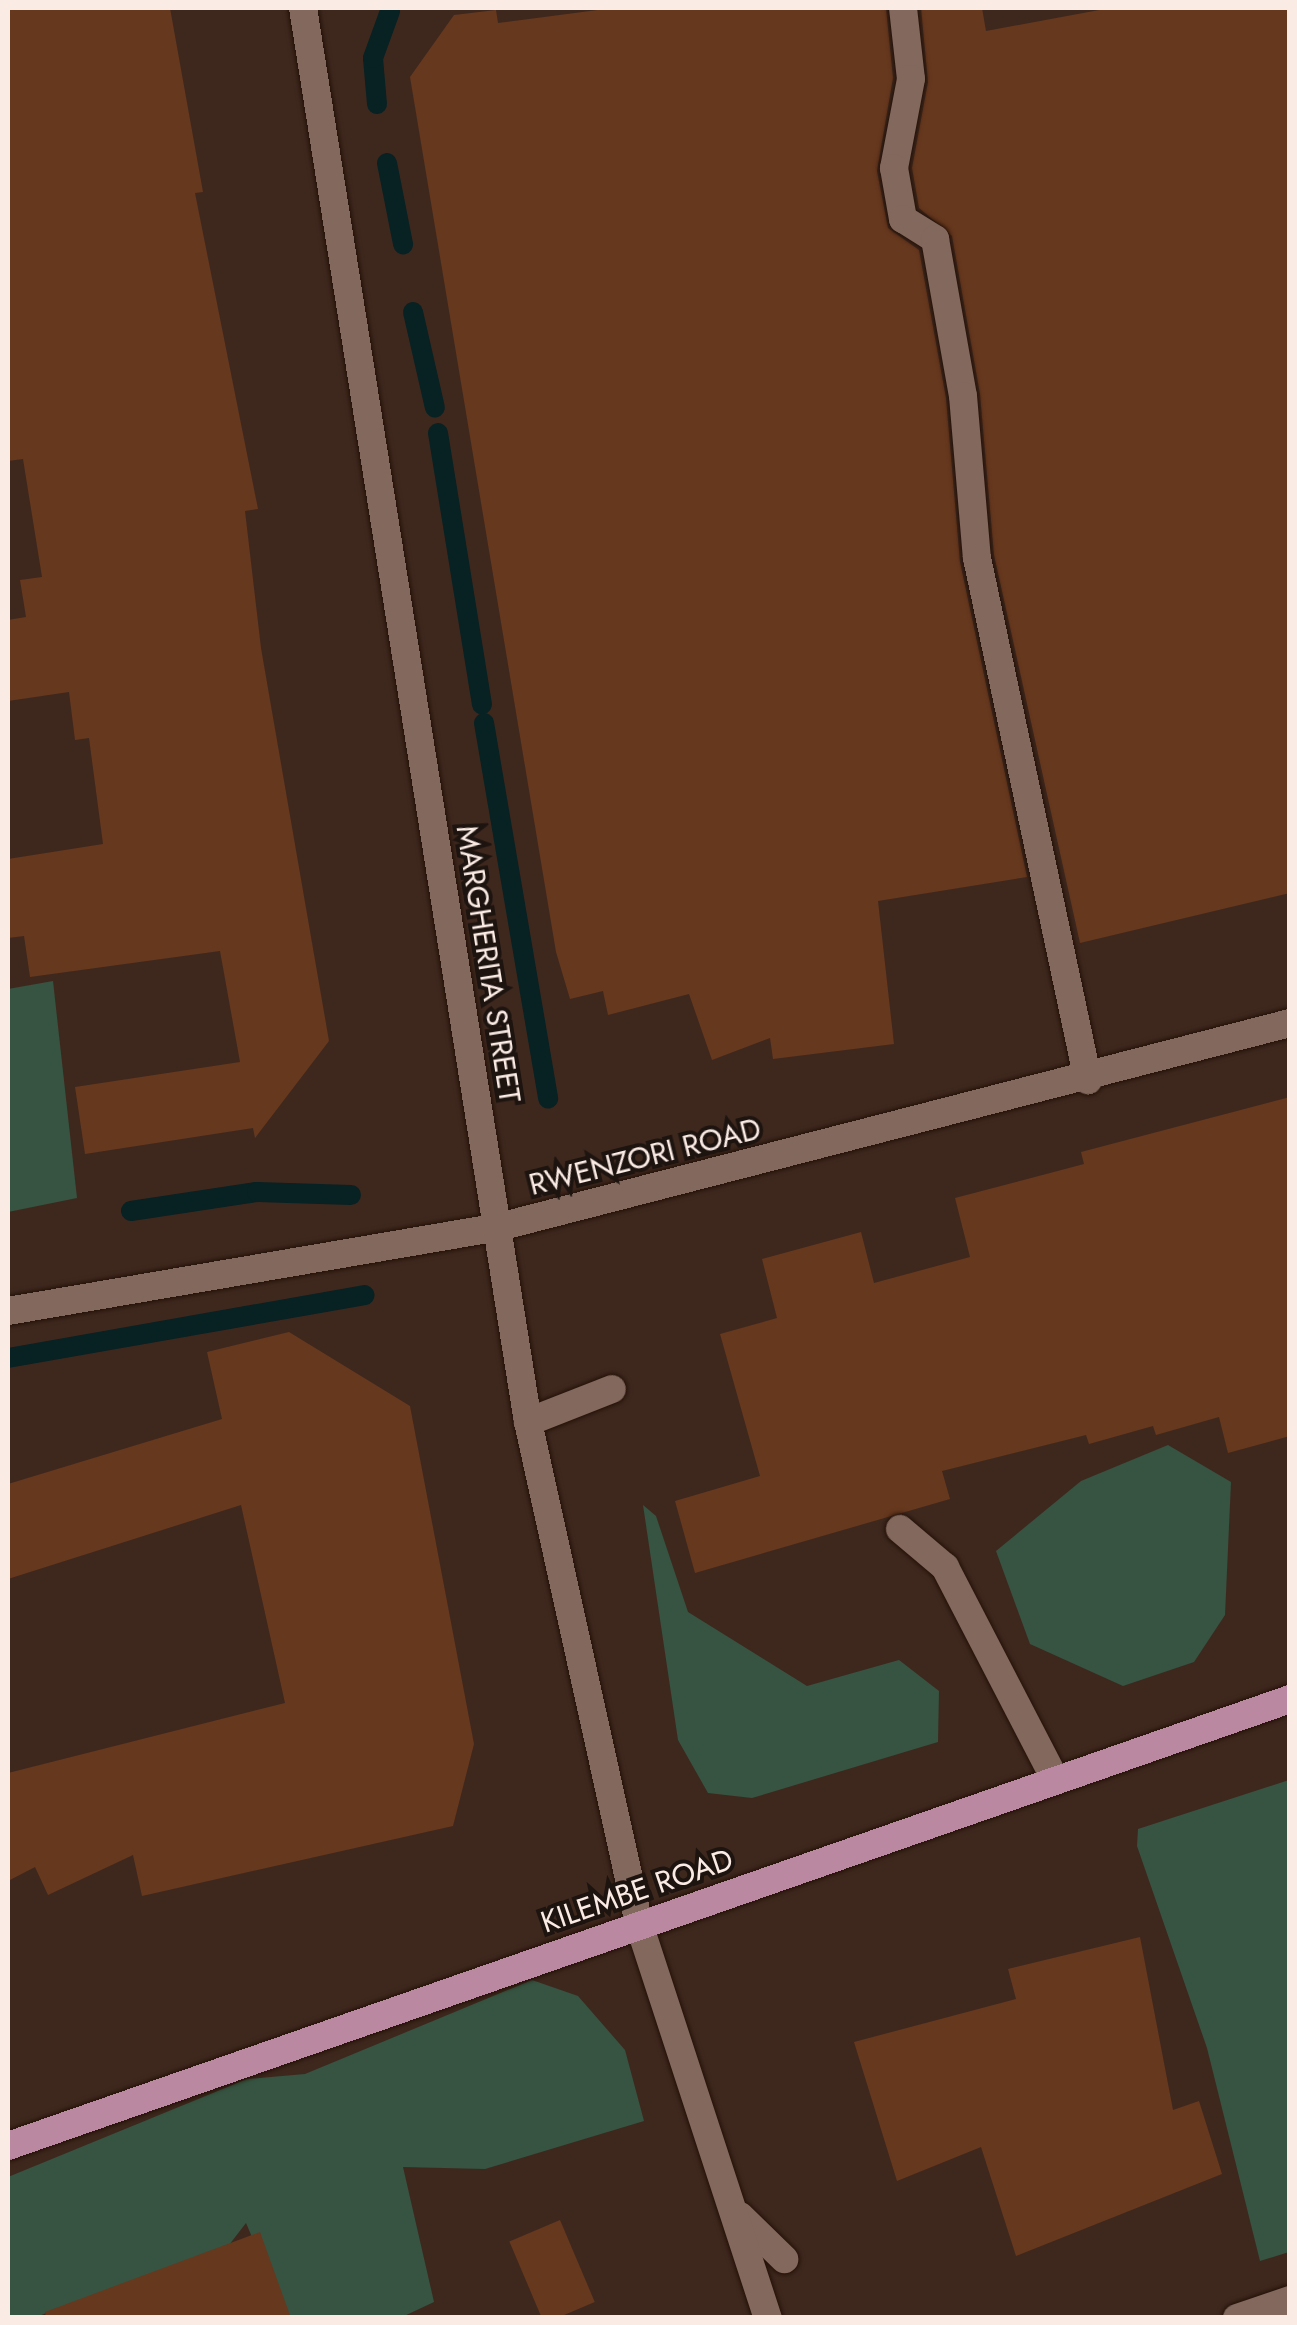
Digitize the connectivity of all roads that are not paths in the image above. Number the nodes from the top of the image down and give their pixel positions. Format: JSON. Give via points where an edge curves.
{"nodes":[{"id":1,"x":302,"y":8,"type":"edge"},
{"id":2,"x":903,"y":8,"type":"edge"},
{"id":3,"x":1290,"y":1023,"type":"edge"},
{"id":4,"x":1088,"y":1080,"type":"junction"},
{"id":5,"x":495,"y":1228,"type":"junction"},
{"id":6,"x":8,"y":1311,"type":"edge"},
{"id":7,"x":612,"y":1390,"type":"dead end"},
{"id":8,"x":528,"y":1422,"type":"junction"},
{"id":9,"x":900,"y":1529,"type":"dead end"},
{"id":10,"x":1290,"y":1699,"type":"edge"},
{"id":11,"x":1055,"y":1779,"type":"junction"},
{"id":12,"x":639,"y":1924,"type":"junction"},
{"id":13,"x":8,"y":2146,"type":"edge"},
{"id":14,"x":740,"y":2216,"type":"junction"},
{"id":15,"x":784,"y":2259,"type":"dead end"},
{"id":16,"x":1290,"y":2300,"type":"edge"},
{"id":17,"x":768,"y":2318,"type":"edge"},
{"id":18,"x":1237,"y":2318,"type":"edge"}],
"edges":[{"from":1,"to":5,"type":"street","name":"MARGHERITA STREET"},
{"from":2,"to":4,"type":"street","via":[[912,80],[894,168],[903,218],[936,239],[963,396],[977,558]]},
{"from":3,"to":4,"type":"street","name":"RWENZORI ROAD"},
{"from":4,"to":5,"type":"street","name":"RWENZORI ROAD"},
{"from":5,"to":6,"type":"street","name":"RWENZORI ROAD"},
{"from":5,"to":8,"type":"street","name":"MARGHERITA STREET"},
{"from":7,"to":8,"type":"street"},
{"from":8,"to":12,"type":"street","name":"MARGHERITA STREET"},
{"from":9,"to":11,"type":"street","via":[[946,1566]]},
{"from":10,"to":11,"type":"main road","name":"KILEMBE ROAD"},
{"from":11,"to":12,"type":"main road","name":"KILEMBE ROAD"},
{"from":12,"to":13,"type":"main road","name":"KILEMBE ROAD"},
{"from":12,"to":14,"type":"street","name":"MARGHERITA STREET"},
{"from":14,"to":15,"type":"street"},
{"from":14,"to":17,"type":"street","name":"MARGHERITA STREET"},
{"from":16,"to":18,"type":"street"}]}
